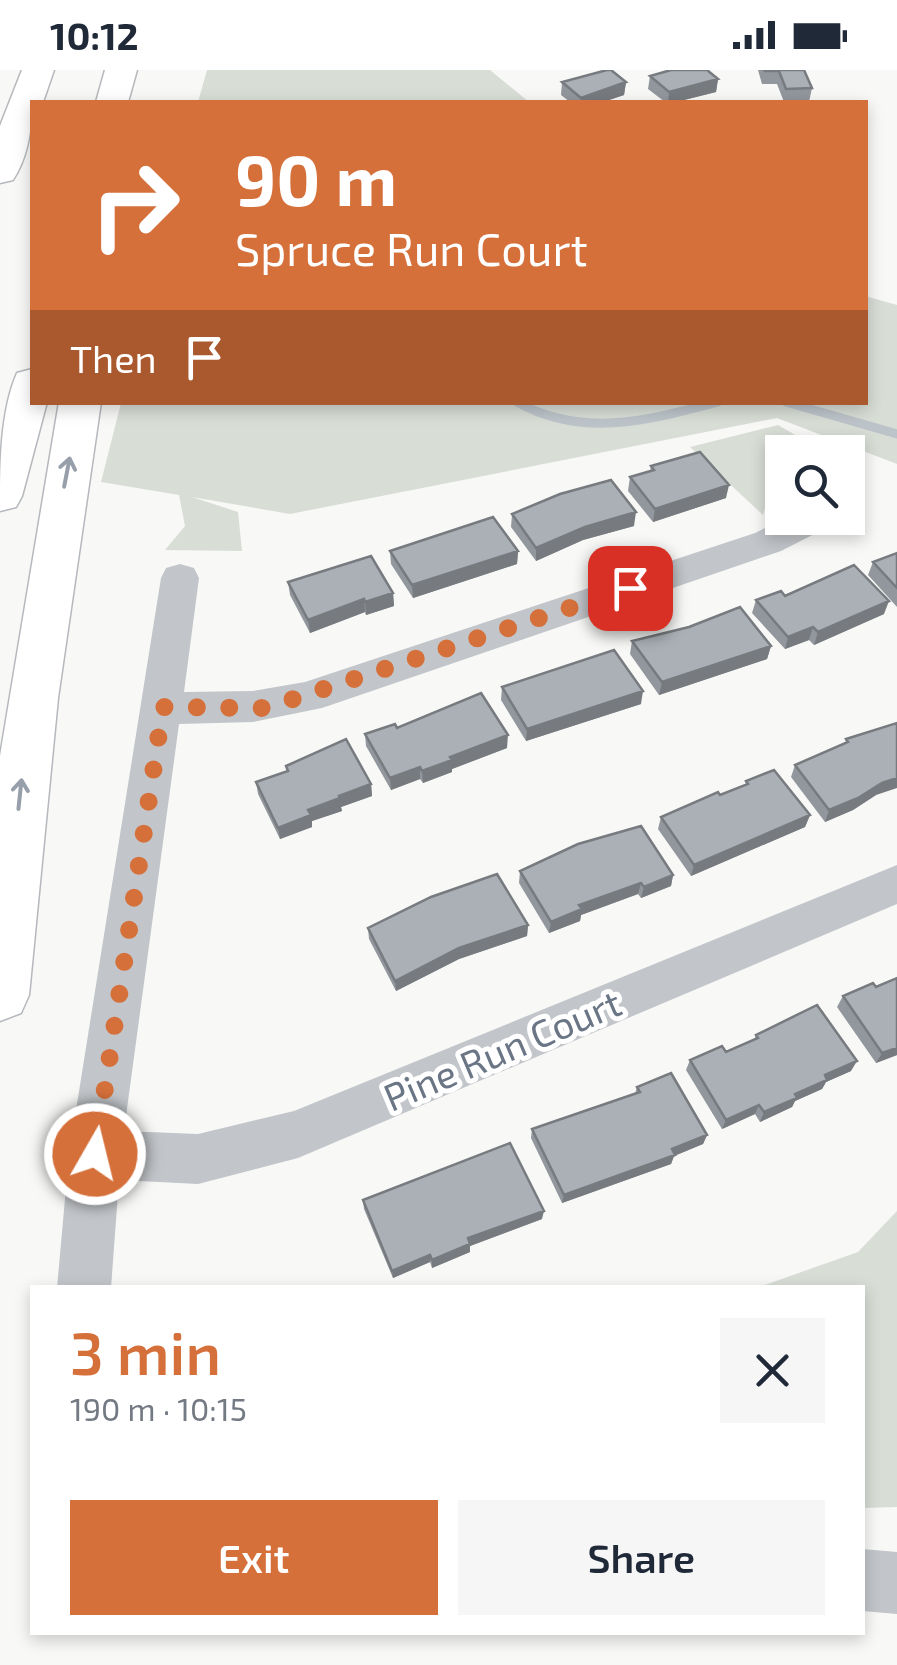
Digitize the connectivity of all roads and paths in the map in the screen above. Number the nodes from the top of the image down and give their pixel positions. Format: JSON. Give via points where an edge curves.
{"nodes":[{"id":1,"x":38,"y":70,"type":"edge"},
{"id":2,"x":122,"y":70,"type":"edge"},
{"id":3,"x":148,"y":70,"type":"edge"},
{"id":4,"x":113,"y":100,"type":"edge"},
{"id":5,"x":141,"y":100,"type":"edge"},
{"id":6,"x":0,"y":172,"type":"edge"},
{"id":7,"x":30,"y":389,"type":"edge"},
{"id":8,"x":79,"y":405,"type":"edge"},
{"id":9,"x":0,"y":496,"type":"edge"},
{"id":10,"x":782,"y":535,"type":"edge"},
{"id":11,"x":180,"y":578,"type":"dead end"},
{"id":12,"x":163,"y":707,"type":"junction"},
{"id":13,"x":897,"y":884,"type":"edge"},
{"id":14,"x":0,"y":996,"type":"edge"},
{"id":15,"x":95,"y":1154,"type":"junction"},
{"id":16,"x":84,"y":1285,"type":"edge"},
{"id":17,"x":865,"y":1580,"type":"edge"},
{"id":18,"x":897,"y":1582,"type":"edge"}],
"edges":[{"from":1,"to":6,"type":"highway"},
{"from":2,"to":4,"type":"highway"},
{"from":3,"to":5,"type":"highway"},
{"from":7,"to":9,"type":"highway"},
{"from":14,"to":8,"type":"highway","one_way":true,"via":[[25,742]]},
{"from":10,"to":12,"type":"street","via":[[307,697],[266,708]]},
{"from":11,"to":12,"type":"street"},
{"from":12,"to":15,"type":"street"},
{"from":13,"to":15,"type":"street","name":"Pine Run Court","via":[[298,1134],[198,1159]]},
{"from":15,"to":16,"type":"street"},
{"from":17,"to":18,"type":"street"}]}
